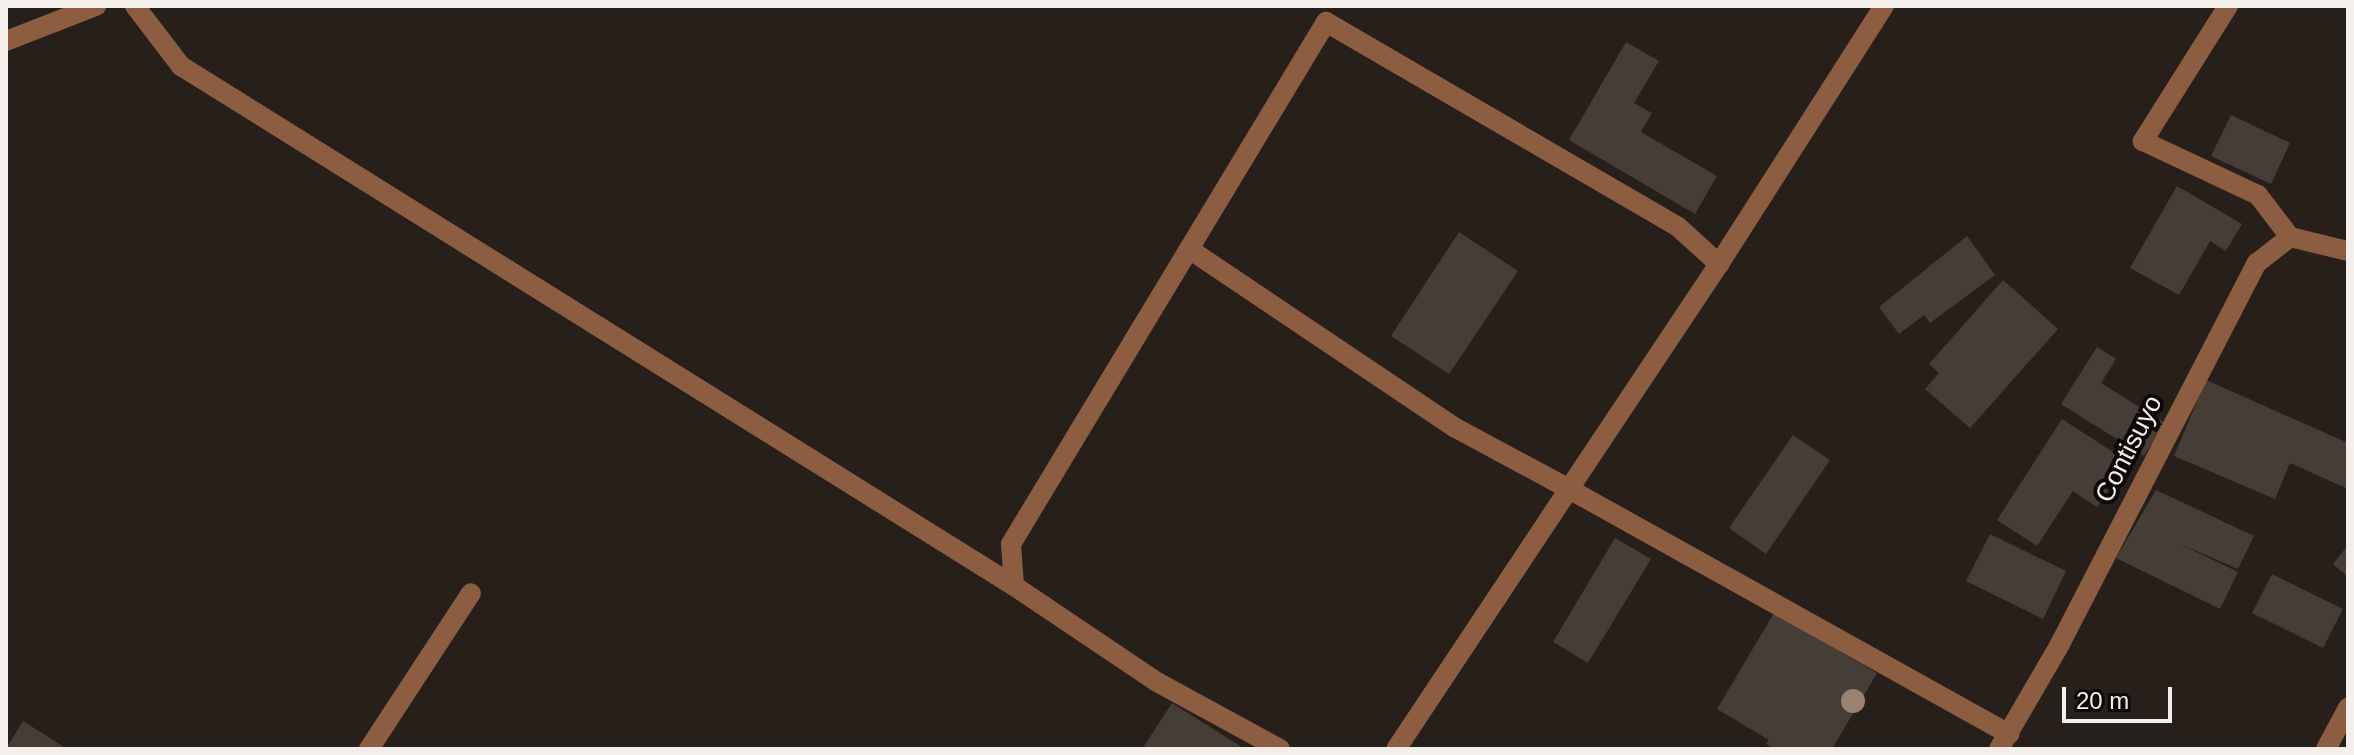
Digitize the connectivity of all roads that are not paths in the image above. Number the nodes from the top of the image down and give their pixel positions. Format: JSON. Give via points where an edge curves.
{"nodes":[{"id":1,"x":96,"y":6,"type":"edge"},
{"id":2,"x":135,"y":6,"type":"edge"},
{"id":3,"x":1884,"y":6,"type":"edge"},
{"id":4,"x":2228,"y":6,"type":"edge"},
{"id":5,"x":6,"y":41,"type":"edge"},
{"id":6,"x":2290,"y":237,"type":"junction"},
{"id":7,"x":1189,"y":249,"type":"junction"},
{"id":8,"x":2348,"y":251,"type":"edge"},
{"id":9,"x":1719,"y":264,"type":"junction"},
{"id":10,"x":1569,"y":489,"type":"junction"},
{"id":11,"x":1014,"y":586,"type":"junction"},
{"id":12,"x":471,"y":593,"type":"dead end"},
{"id":13,"x":2348,"y":708,"type":"edge"},
{"id":14,"x":2004,"y":741,"type":"edge"},
{"id":15,"x":369,"y":749,"type":"edge"},
{"id":16,"x":1280,"y":749,"type":"edge"},
{"id":17,"x":1396,"y":749,"type":"edge"},
{"id":18,"x":2326,"y":749,"type":"edge"}],
"edges":[{"from":1,"to":5,"type":"street"},
{"from":2,"to":11,"type":"street","via":[[181,66]]},
{"from":3,"to":9,"type":"street"},
{"from":4,"to":6,"type":"street","via":[[2143,141],[2258,195]]},
{"from":6,"to":8,"type":"street"},
{"from":6,"to":14,"type":"street","name":"Contisuyo","via":[[2257,263]]},
{"from":7,"to":9,"type":"street","via":[[1326,22],[1677,226]]},
{"from":7,"to":10,"type":"street","via":[[1454,427]]},
{"from":7,"to":11,"type":"street","via":[[1011,544]]},
{"from":9,"to":10,"type":"street"},
{"from":10,"to":14,"type":"street"},
{"from":10,"to":17,"type":"street"},
{"from":11,"to":16,"type":"street","via":[[1157,682]]},
{"from":12,"to":15,"type":"street"},
{"from":13,"to":18,"type":"street"}]}
